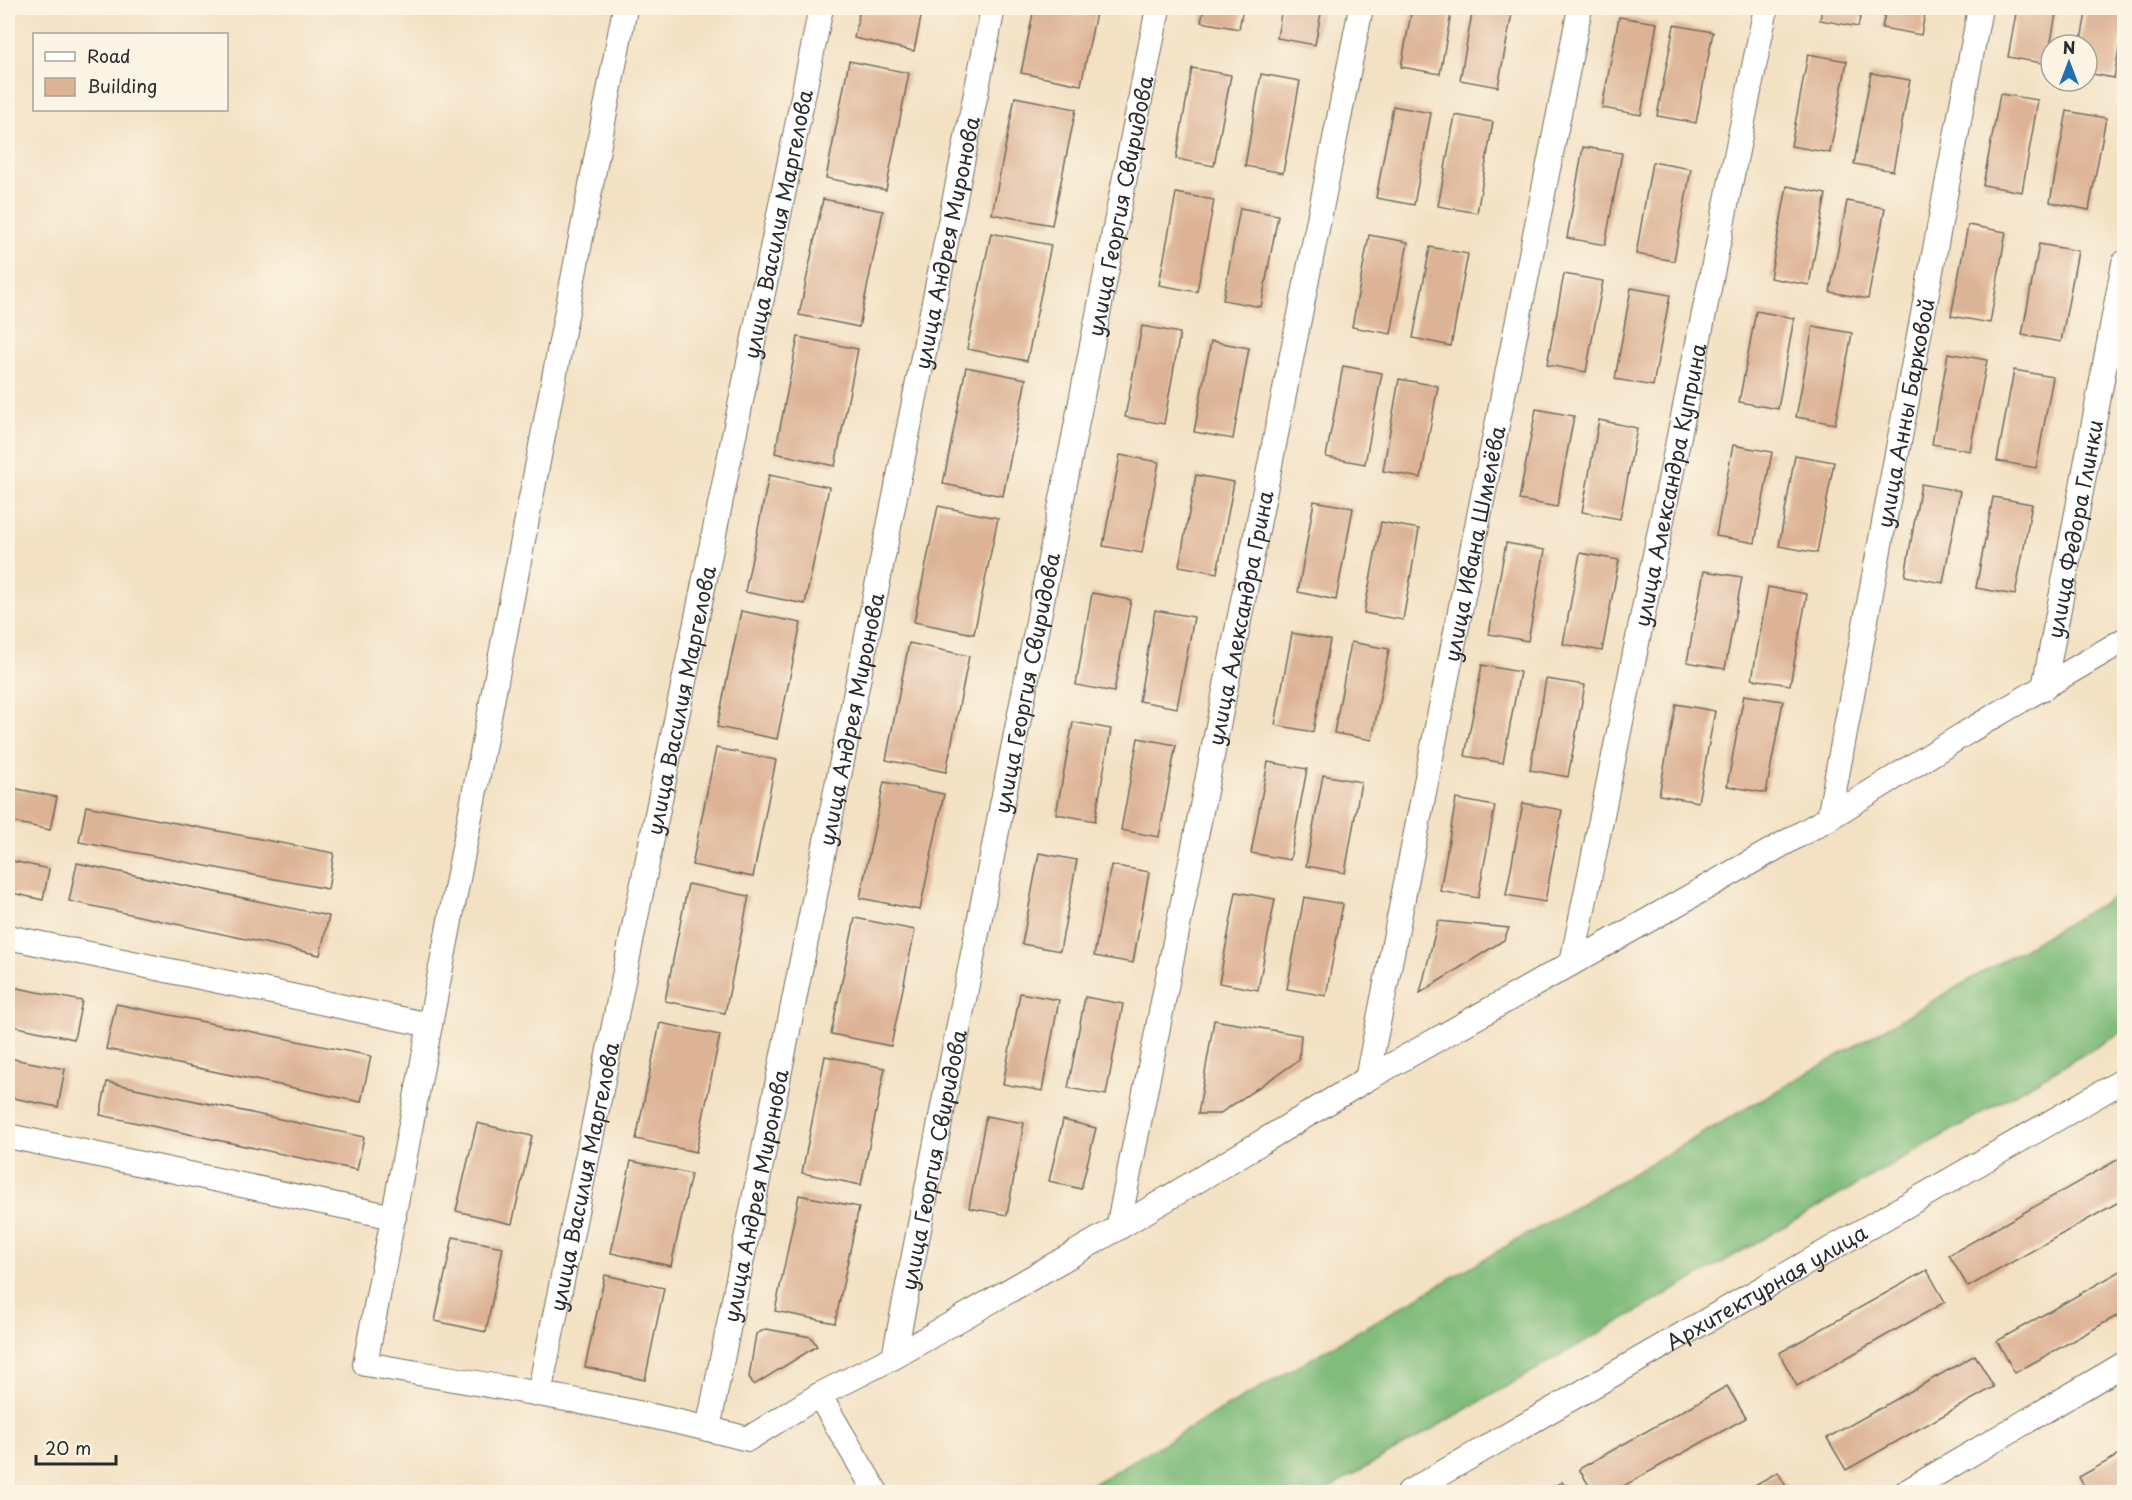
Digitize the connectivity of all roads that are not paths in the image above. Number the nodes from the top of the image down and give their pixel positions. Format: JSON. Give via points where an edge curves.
{"nodes":[{"id":1,"x":625,"y":8,"type":"edge"},
{"id":2,"x":821,"y":8,"type":"edge"},
{"id":3,"x":993,"y":8,"type":"edge"},
{"id":4,"x":1158,"y":8,"type":"edge"},
{"id":5,"x":1361,"y":8,"type":"edge"},
{"id":6,"x":1580,"y":8,"type":"edge"},
{"id":7,"x":1766,"y":8,"type":"edge"},
{"id":8,"x":1980,"y":8,"type":"edge"},
{"id":9,"x":2124,"y":264,"type":"edge"},
{"id":10,"x":2124,"y":640,"type":"edge"},
{"id":11,"x":2044,"y":688,"type":"junction"},
{"id":12,"x":1829,"y":818,"type":"junction"},
{"id":13,"x":8,"y":937,"type":"edge"},
{"id":14,"x":1572,"y":963,"type":"junction"},
{"id":15,"x":430,"y":1025,"type":"junction"},
{"id":16,"x":1366,"y":1079,"type":"junction"},
{"id":17,"x":2124,"y":1080,"type":"edge"},
{"id":18,"x":8,"y":1136,"type":"edge"},
{"id":19,"x":394,"y":1217,"type":"junction"},
{"id":20,"x":1119,"y":1227,"type":"junction"},
{"id":21,"x":894,"y":1357,"type":"junction"},
{"id":22,"x":2124,"y":1365,"type":"edge"},
{"id":23,"x":539,"y":1394,"type":"junction"},
{"id":24,"x":819,"y":1395,"type":"junction"},
{"id":25,"x":708,"y":1429,"type":"junction"},
{"id":26,"x":876,"y":1492,"type":"edge"},
{"id":27,"x":1410,"y":1492,"type":"edge"},
{"id":28,"x":1906,"y":1492,"type":"edge"}],
"edges":[{"from":1,"to":15,"type":"street"},
{"from":2,"to":23,"type":"street","name":"улица Василия Маргелова"},
{"from":3,"to":25,"type":"street","name":"улица Андрея Миронова"},
{"from":4,"to":21,"type":"street","name":"улица Георгия Свиридова"},
{"from":5,"to":20,"type":"street","name":"улица Александра Грина"},
{"from":6,"to":16,"type":"street","name":"улица Ивана Шмелёва"},
{"from":7,"to":14,"type":"street","name":"улица Александра Куприна"},
{"from":8,"to":12,"type":"street","name":"улица Анны Барковой"},
{"from":9,"to":11,"type":"street","name":"улица Федора Глинки"},
{"from":10,"to":11,"type":"street"},
{"from":11,"to":12,"type":"street"},
{"from":12,"to":14,"type":"street"},
{"from":13,"to":15,"type":"street"},
{"from":14,"to":16,"type":"street"},
{"from":15,"to":19,"type":"street"},
{"from":16,"to":20,"type":"street"},
{"from":17,"to":27,"type":"street","name":"Архитектурная улица"},
{"from":18,"to":19,"type":"street"},
{"from":19,"to":23,"type":"street","via":[[365,1364]]},
{"from":20,"to":21,"type":"street"},
{"from":21,"to":24,"type":"street"},
{"from":22,"to":28,"type":"street"},
{"from":23,"to":25,"type":"street"},
{"from":24,"to":25,"type":"street","via":[[748,1439]]},
{"from":24,"to":26,"type":"street"}]}
